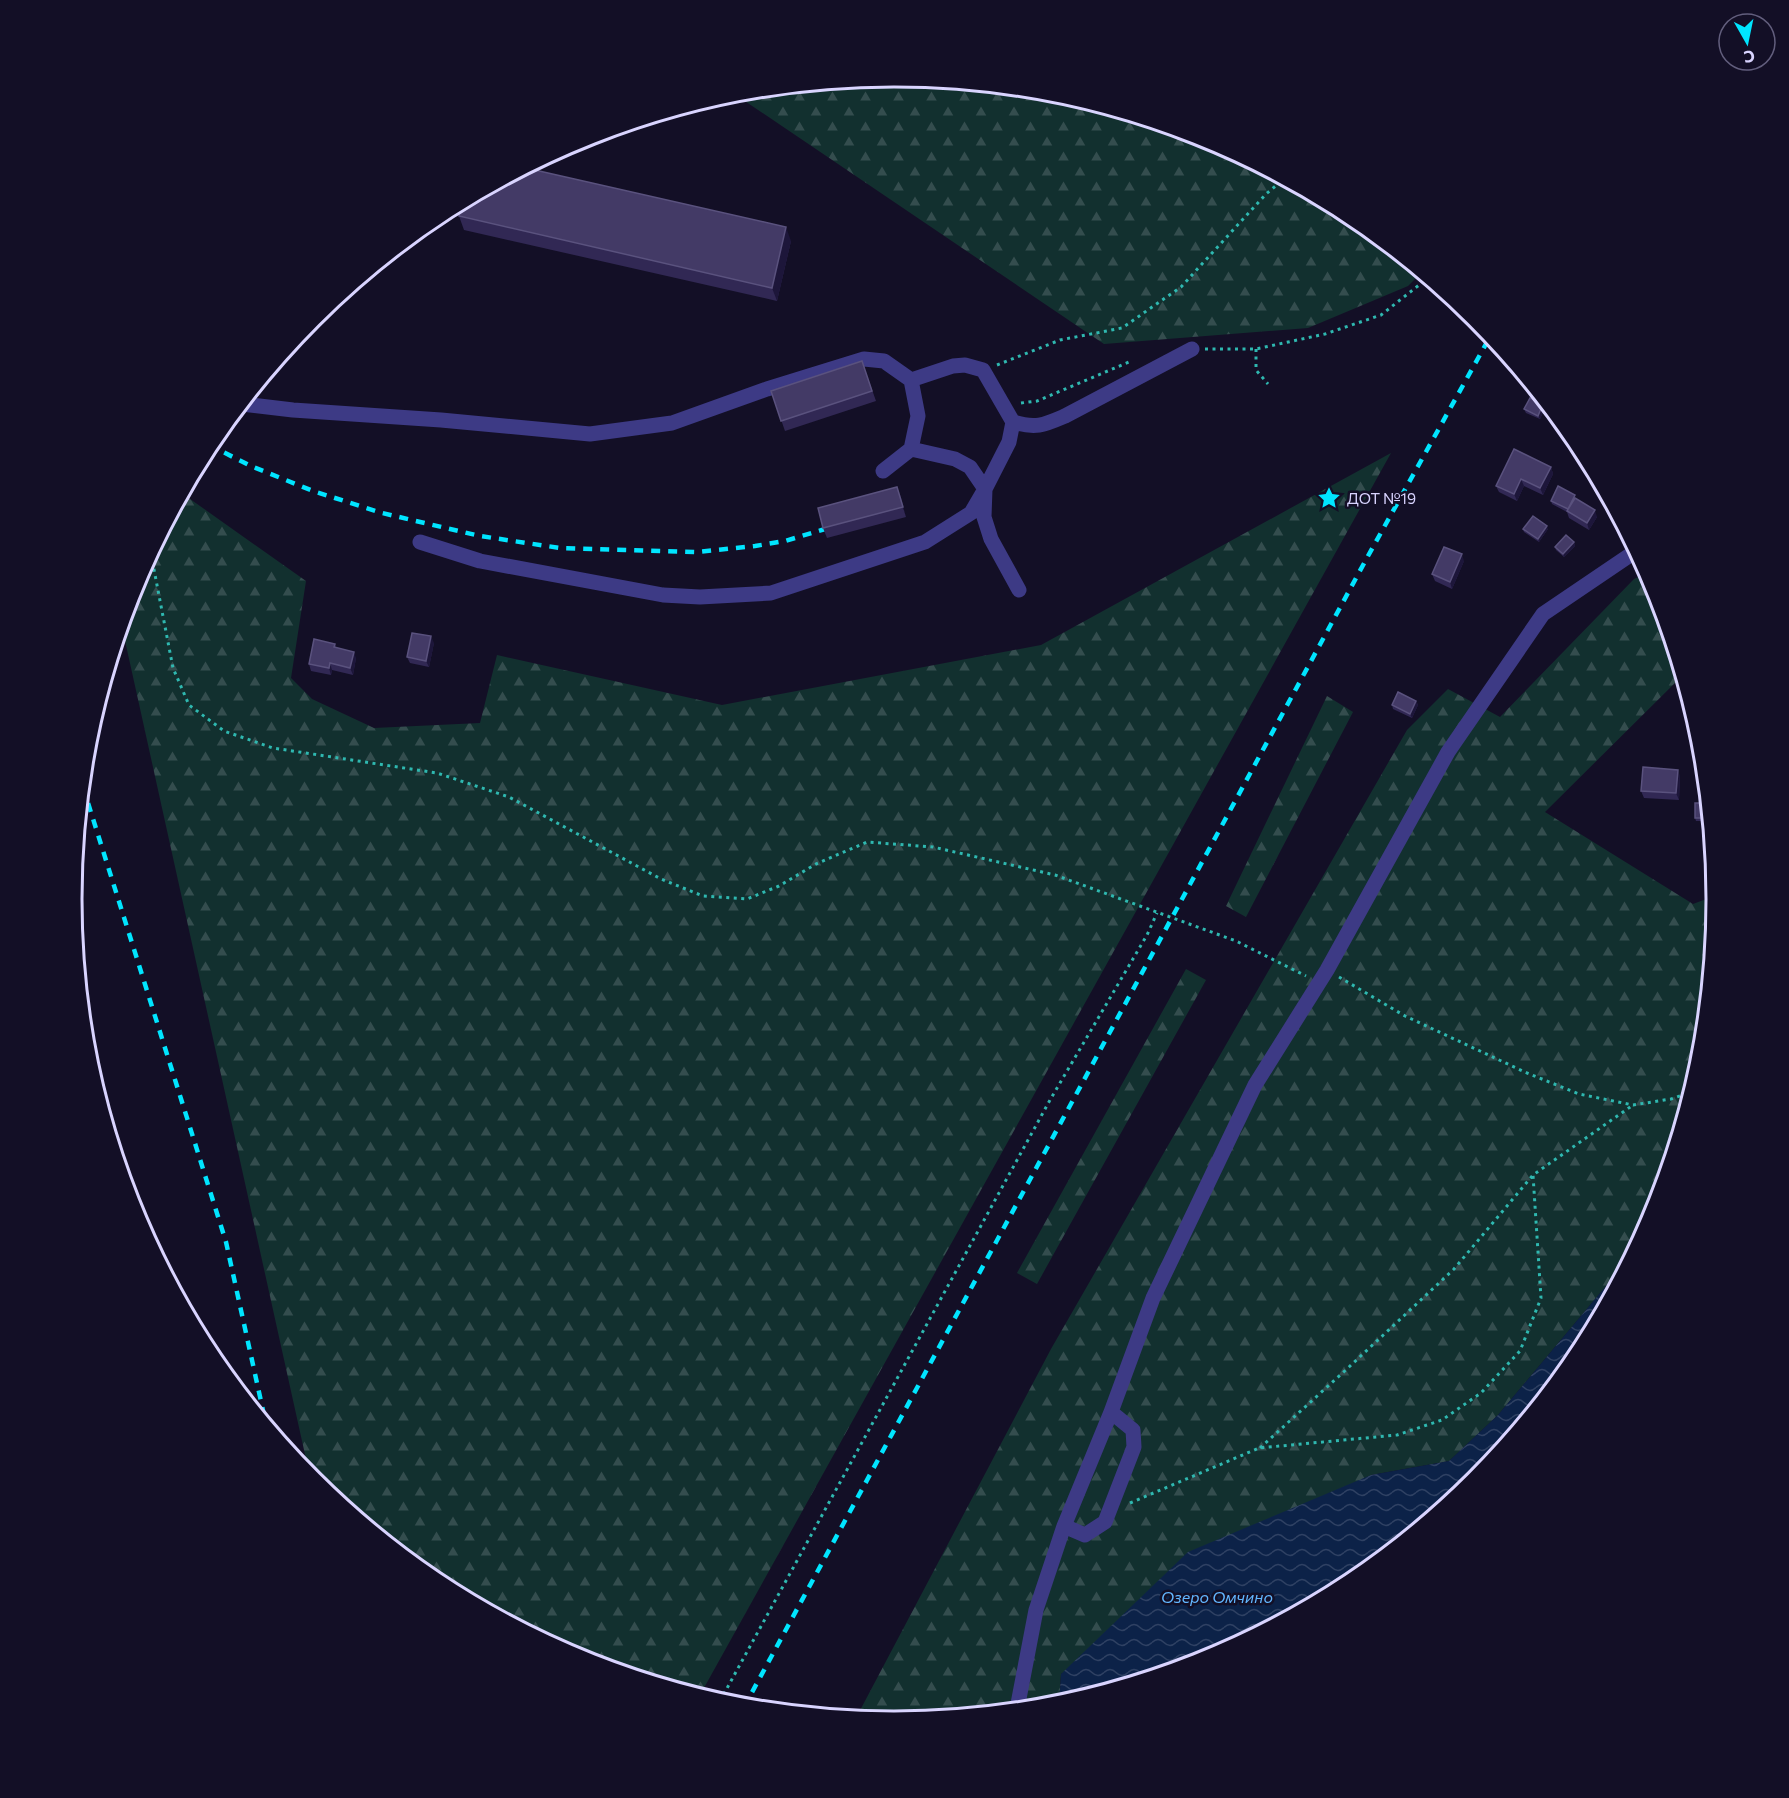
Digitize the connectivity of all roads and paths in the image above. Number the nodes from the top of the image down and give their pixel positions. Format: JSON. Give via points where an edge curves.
{"nodes":[{"id":1,"x":1278,"y":184,"type":"edge"},
{"id":2,"x":1422,"y":283,"type":"edge"},
{"id":3,"x":1192,"y":349,"type":"joint"},
{"id":4,"x":1256,"y":349,"type":"junction"},
{"id":5,"x":1139,"y":358,"type":"dead end"},
{"id":6,"x":983,"y":370,"type":"junction"},
{"id":7,"x":911,"y":380,"type":"junction"},
{"id":8,"x":1268,"y":384,"type":"dead end"},
{"id":9,"x":999,"y":398,"type":"junction"},
{"id":10,"x":250,"y":405,"type":"edge"},
{"id":11,"x":1013,"y":422,"type":"junction"},
{"id":12,"x":910,"y":449,"type":"junction"},
{"id":13,"x":883,"y":471,"type":"dead end"},
{"id":14,"x":984,"y":489,"type":"junction"},
{"id":15,"x":420,"y":542,"type":"dead end"},
{"id":16,"x":1630,"y":554,"type":"edge"},
{"id":17,"x":154,"y":567,"type":"edge"},
{"id":18,"x":1019,"y":590,"type":"dead end"},
{"id":19,"x":1157,"y":913,"type":"junction"},
{"id":20,"x":1323,"y":976,"type":"junction"},
{"id":21,"x":1682,"y":1095,"type":"edge"},
{"id":22,"x":1633,"y":1105,"type":"junction"},
{"id":23,"x":1533,"y":1175,"type":"junction"},
{"id":24,"x":1111,"y":1412,"type":"junction"},
{"id":25,"x":1259,"y":1448,"type":"junction"},
{"id":26,"x":1108,"y":1513,"type":"junction"},
{"id":27,"x":1064,"y":1526,"type":"junction"},
{"id":28,"x":725,"y":1692,"type":"edge"},
{"id":29,"x":1019,"y":1701,"type":"edge"}],
"edges":[{"from":1,"to":6,"type":"path","via":[[1181,286],[1122,328],[1060,340]]},
{"from":2,"to":4,"type":"path","via":[[1381,315],[1324,334]]},
{"from":3,"to":4,"type":"path"},
{"from":3,"to":11,"type":"street","via":[[1044,425]]},
{"from":4,"to":8,"type":"path","via":[[1256,370]]},
{"from":5,"to":9,"type":"path","via":[[1038,401],[1022,403]]},
{"from":6,"to":7,"type":"street","via":[[953,366]]},
{"from":6,"to":9,"type":"street"},
{"from":7,"to":10,"type":"street","via":[[884,361],[864,358],[672,423],[590,434]]},
{"from":7,"to":12,"type":"street","via":[[918,416]]},
{"from":9,"to":11,"type":"street"},
{"from":11,"to":14,"type":"street","via":[[1009,442]]},
{"from":12,"to":13,"type":"street"},
{"from":12,"to":14,"type":"street","via":[[955,459],[970,467]]},
{"from":14,"to":15,"type":"street","via":[[971,513],[926,542],[771,593],[663,595],[480,561]]},
{"from":14,"to":18,"type":"street","via":[[984,516],[991,539]]},
{"from":16,"to":20,"type":"street","via":[[1543,614],[1448,752]]},
{"from":17,"to":19,"type":"path","via":[[173,668],[189,705],[224,731],[273,748],[437,773],[509,797],[661,879],[703,896],[747,899],[867,842],[933,847],[1055,875]]},
{"from":19,"to":20,"type":"path"},
{"from":19,"to":28,"type":"path"},
{"from":20,"to":22,"type":"path","via":[[1527,1073],[1579,1094]]},
{"from":20,"to":24,"type":"street","via":[[1255,1085],[1153,1298]]},
{"from":21,"to":22,"type":"path"},
{"from":22,"to":23,"type":"path"},
{"from":23,"to":25,"type":"path","via":[[1454,1269]]},
{"from":23,"to":25,"type":"path","via":[[1541,1298],[1520,1351],[1481,1393],[1442,1420],[1397,1435]]},
{"from":24,"to":26,"type":"street","via":[[1133,1430],[1134,1447]]},
{"from":24,"to":27,"type":"street"},
{"from":25,"to":26,"type":"path"},
{"from":26,"to":27,"type":"street","via":[[1105,1522],[1085,1535]]},
{"from":27,"to":29,"type":"street","via":[[1036,1610]]}]}
